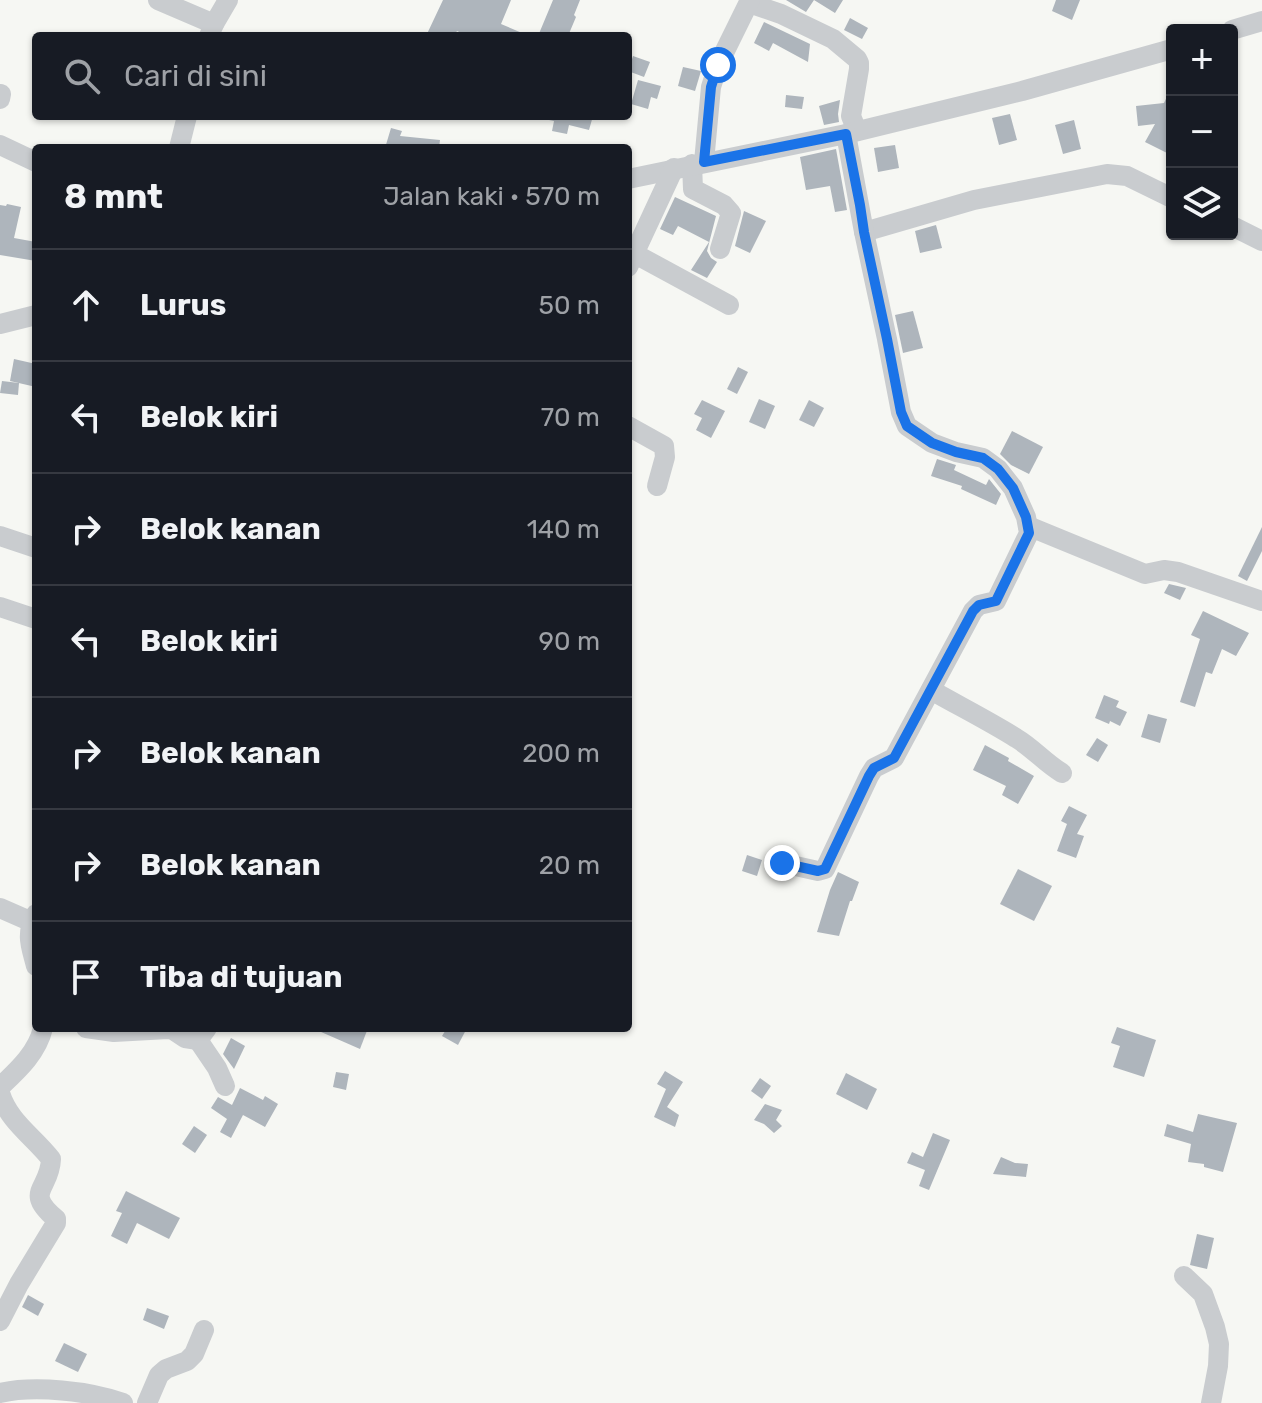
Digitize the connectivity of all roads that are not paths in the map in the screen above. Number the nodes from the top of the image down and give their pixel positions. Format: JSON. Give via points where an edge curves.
{"nodes":[{"id":1,"x":158,"y":0,"type":"edge"},
{"id":2,"x":228,"y":0,"type":"edge"},
{"id":3,"x":1259,"y":0,"type":"edge"},
{"id":4,"x":749,"y":2,"type":"edge"},
{"id":5,"x":1262,"y":11,"type":"edge"},
{"id":6,"x":1262,"y":21,"type":"edge"},
{"id":7,"x":1238,"y":28,"type":"edge"},
{"id":8,"x":211,"y":30,"type":"edge"},
{"id":9,"x":1166,"y":51,"type":"edge"},
{"id":10,"x":186,"y":120,"type":"edge"},
{"id":11,"x":852,"y":133,"type":"junction"},
{"id":12,"x":180,"y":144,"type":"edge"},
{"id":13,"x":0,"y":145,"type":"edge"},
{"id":14,"x":32,"y":160,"type":"edge"},
{"id":15,"x":690,"y":165,"type":"junction"},
{"id":16,"x":632,"y":178,"type":"edge"},
{"id":17,"x":1166,"y":195,"type":"edge"},
{"id":18,"x":1238,"y":229,"type":"edge"},
{"id":19,"x":864,"y":232,"type":"junction"},
{"id":20,"x":1262,"y":241,"type":"edge"},
{"id":21,"x":720,"y":249,"type":"dead end"},
{"id":22,"x":632,"y":258,"type":"edge"},
{"id":23,"x":632,"y":260,"type":"edge"},
{"id":24,"x":729,"y":305,"type":"dead end"},
{"id":25,"x":32,"y":316,"type":"edge"},
{"id":26,"x":0,"y":324,"type":"edge"},
{"id":27,"x":632,"y":428,"type":"edge"},
{"id":28,"x":657,"y":486,"type":"dead end"},
{"id":29,"x":1028,"y":526,"type":"junction"},
{"id":30,"x":0,"y":536,"type":"edge"},
{"id":31,"x":32,"y":547,"type":"edge"},
{"id":32,"x":1262,"y":601,"type":"edge"},
{"id":33,"x":0,"y":607,"type":"edge"},
{"id":34,"x":32,"y":618,"type":"edge"},
{"id":35,"x":931,"y":690,"type":"junction"},
{"id":36,"x":1062,"y":773,"type":"dead end"},
{"id":37,"x":782,"y":863,"type":"dead end"},
{"id":38,"x":0,"y":908,"type":"edge"},
{"id":39,"x":32,"y":917,"type":"edge"},
{"id":40,"x":32,"y":924,"type":"edge"},
{"id":41,"x":32,"y":953,"type":"edge"},
{"id":42,"x":41,"y":1032,"type":"edge"},
{"id":43,"x":174,"y":1032,"type":"edge"},
{"id":44,"x":203,"y":1034,"type":"edge"},
{"id":45,"x":225,"y":1086,"type":"dead end"},
{"id":46,"x":0,"y":1090,"type":"edge"},
{"id":47,"x":1184,"y":1276,"type":"dead end"},
{"id":48,"x":10,"y":1281,"type":"edge"},
{"id":49,"x":0,"y":1321,"type":"edge"},
{"id":50,"x":204,"y":1330,"type":"dead end"},
{"id":51,"x":0,"y":1393,"type":"edge"},
{"id":52,"x":123,"y":1403,"type":"edge"},
{"id":53,"x":147,"y":1403,"type":"edge"},
{"id":54,"x":1211,"y":1403,"type":"edge"}],
"edges":[{"from":1,"to":8,"type":"street"},
{"from":2,"to":8,"type":"street"},
{"from":3,"to":5,"type":"street"},
{"from":4,"to":11,"type":"street","via":[[833,39],[857,59]]},
{"from":4,"to":15,"type":"street","via":[[718,65]]},
{"from":6,"to":7,"type":"street"},
{"from":9,"to":11,"type":"street"},
{"from":10,"to":12,"type":"street"},
{"from":11,"to":15,"type":"street"},
{"from":11,"to":19,"type":"street"},
{"from":13,"to":14,"type":"street"},
{"from":15,"to":16,"type":"street"},
{"from":15,"to":21,"type":"street","via":[[693,189],[731,213]]},
{"from":15,"to":22,"type":"street"},
{"from":17,"to":19,"type":"street","via":[[1127,176],[1107,174],[974,200]]},
{"from":18,"to":20,"type":"street"},
{"from":19,"to":29,"type":"street","via":[[907,426],[932,443],[983,458],[998,469],[1013,488]]},
{"from":23,"to":24,"type":"street"},
{"from":25,"to":26,"type":"street"},
{"from":27,"to":28,"type":"street","via":[[664,446]]},
{"from":29,"to":32,"type":"street","via":[[1145,574],[1178,572]]},
{"from":29,"to":35,"type":"street","via":[[996,601],[973,611]]},
{"from":30,"to":31,"type":"street"},
{"from":33,"to":34,"type":"street"},
{"from":35,"to":36,"type":"street","via":[[1018,739]]},
{"from":35,"to":37,"type":"street","via":[[894,758],[869,776],[825,869]]},
{"from":38,"to":39,"type":"street"},
{"from":40,"to":41,"type":"street"},
{"from":42,"to":46,"type":"street","via":[[24,1064]]},
{"from":43,"to":44,"type":"street","via":[[185,1038]]},
{"from":44,"to":45,"type":"street"},
{"from":46,"to":48,"type":"street","via":[[19,1127],[51,1159],[39,1203],[56,1219]]},
{"from":47,"to":54,"type":"street","via":[[1203,1294],[1219,1344]]},
{"from":48,"to":49,"type":"street"},
{"from":50,"to":53,"type":"street","via":[[187,1361],[159,1375]]},
{"from":51,"to":52,"type":"street","via":[[70,1393]]}]}
